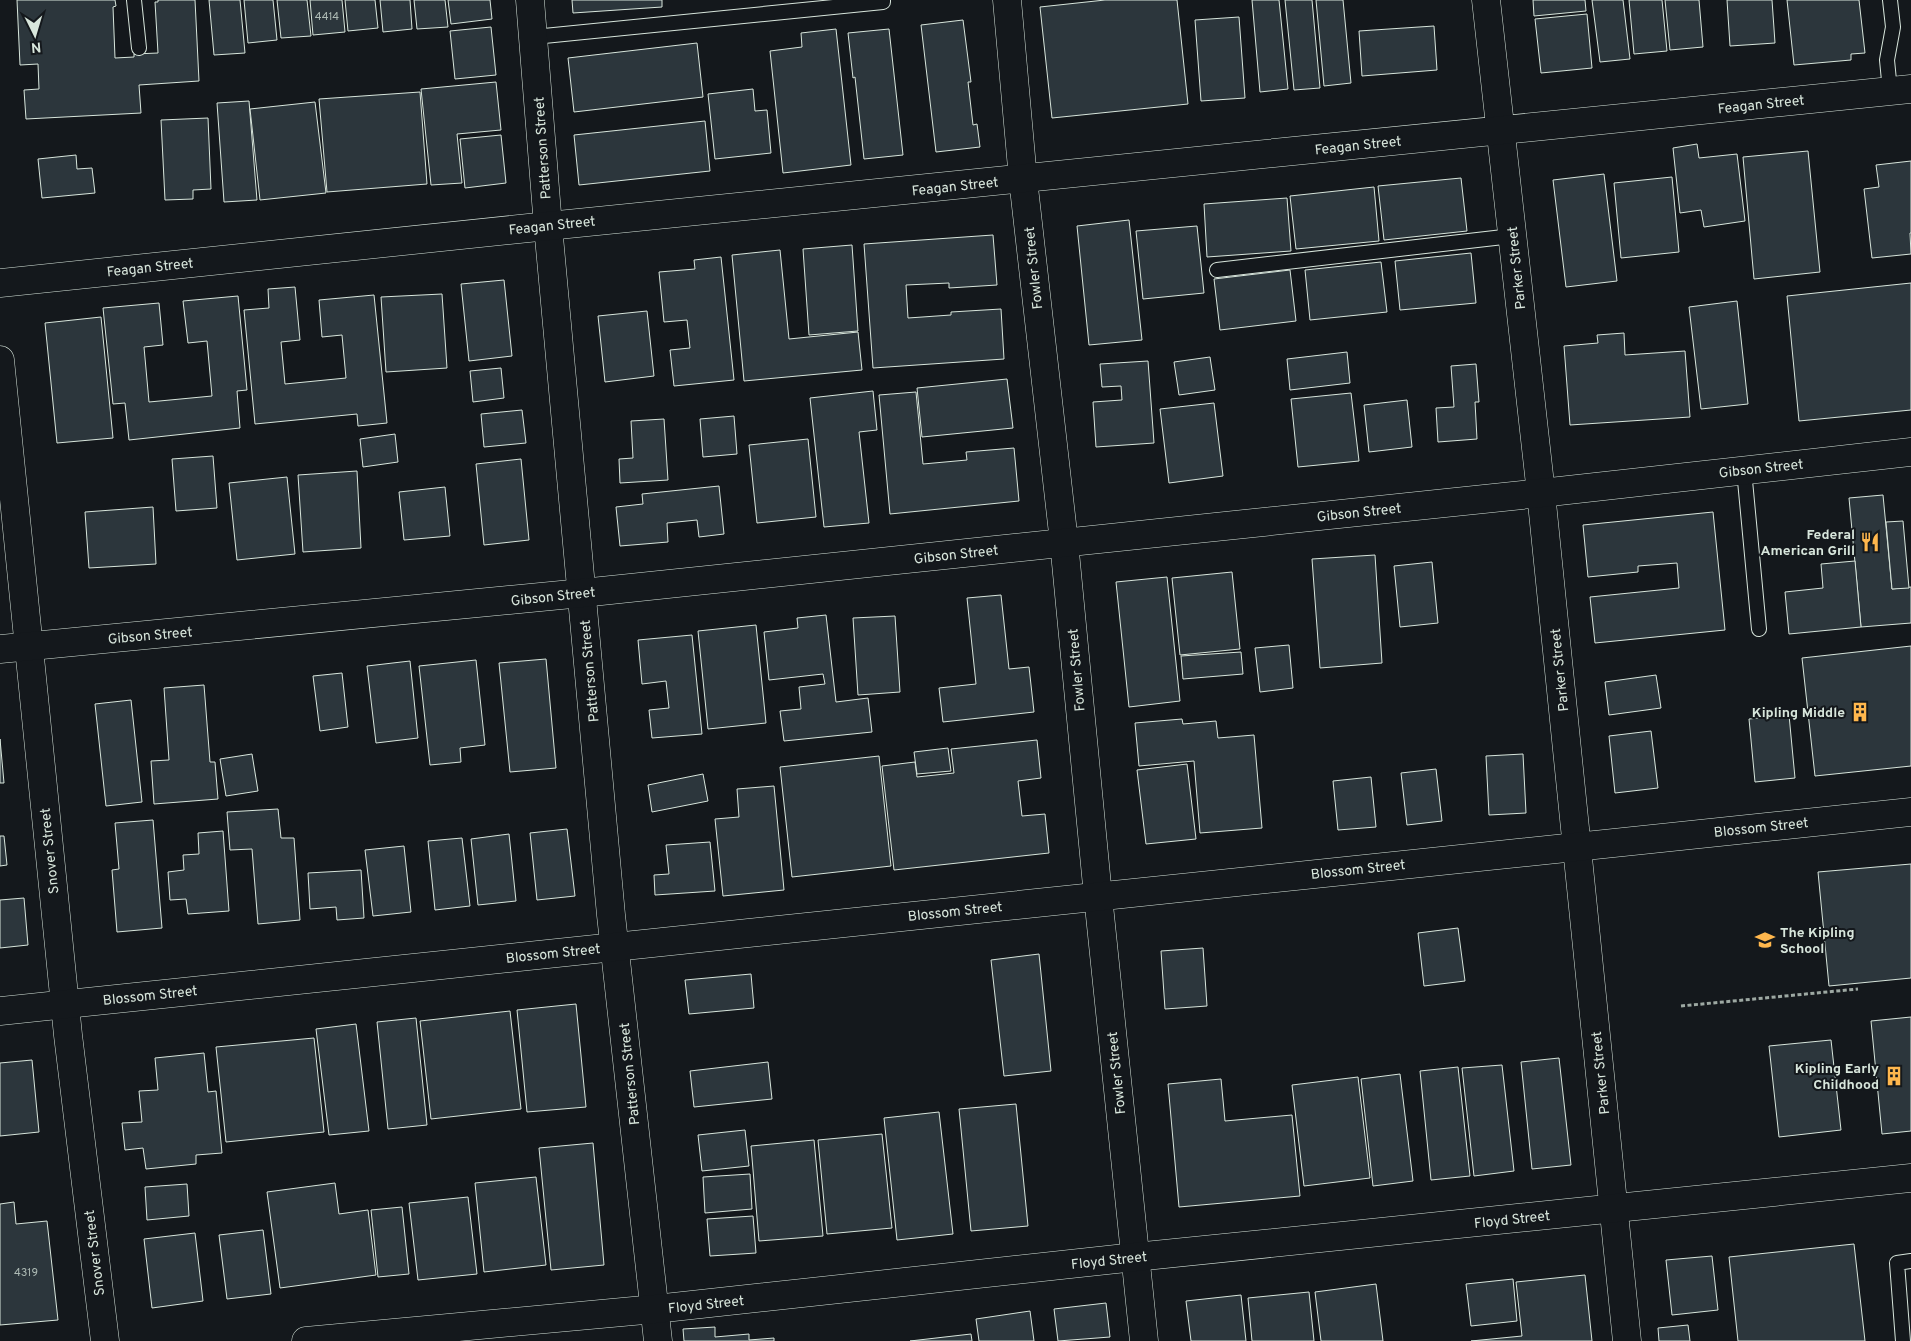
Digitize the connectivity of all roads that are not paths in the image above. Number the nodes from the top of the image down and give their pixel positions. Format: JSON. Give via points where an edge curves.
{"nodes":[{"id":1,"x":134,"y":0,"type":"edge"},
{"id":2,"x":530,"y":0,"type":"edge"},
{"id":3,"x":883,"y":0,"type":"edge"},
{"id":4,"x":1007,"y":0,"type":"edge"},
{"id":5,"x":1486,"y":0,"type":"edge"},
{"id":6,"x":1890,"y":0,"type":"edge"},
{"id":7,"x":534,"y":37,"type":"junction"},
{"id":8,"x":139,"y":48,"type":"dead end"},
{"id":9,"x":1901,"y":90,"type":"edge"},
{"id":10,"x":1500,"y":131,"type":"junction"},
{"id":11,"x":1023,"y":179,"type":"junction"},
{"id":12,"x":548,"y":226,"type":"junction"},
{"id":13,"x":1512,"y":236,"type":"junction"},
{"id":14,"x":1217,"y":270,"type":"dead end"},
{"id":15,"x":0,"y":283,"type":"edge"},
{"id":16,"x":0,"y":360,"type":"edge"},
{"id":17,"x":1911,"y":452,"type":"edge"},
{"id":18,"x":5,"y":463,"type":"edge"},
{"id":19,"x":1744,"y":470,"type":"junction"},
{"id":20,"x":1541,"y":493,"type":"junction"},
{"id":21,"x":1064,"y":542,"type":"junction"},
{"id":22,"x":582,"y":594,"type":"junction"},
{"id":23,"x":1759,"y":629,"type":"dead end"},
{"id":24,"x":28,"y":646,"type":"junction"},
{"id":25,"x":0,"y":649,"type":"edge"},
{"id":26,"x":1911,"y":812,"type":"edge"},
{"id":27,"x":1576,"y":846,"type":"junction"},
{"id":28,"x":1098,"y":896,"type":"junction"},
{"id":29,"x":615,"y":946,"type":"junction"},
{"id":30,"x":65,"y":1004,"type":"junction"},
{"id":31,"x":0,"y":1011,"type":"edge"},
{"id":32,"x":1911,"y":1178,"type":"edge"},
{"id":33,"x":1615,"y":1209,"type":"junction"},
{"id":34,"x":1135,"y":1257,"type":"junction"},
{"id":35,"x":1911,"y":1262,"type":"edge"},
{"id":36,"x":655,"y":1309,"type":"junction"},
{"id":37,"x":1911,"y":1340,"type":"edge"},
{"id":38,"x":105,"y":1341,"type":"edge"},
{"id":39,"x":306,"y":1341,"type":"edge"},
{"id":40,"x":658,"y":1341,"type":"edge"},
{"id":41,"x":1144,"y":1341,"type":"edge"},
{"id":42,"x":1627,"y":1341,"type":"edge"},
{"id":43,"x":1904,"y":1341,"type":"edge"}],
"edges":[{"from":1,"to":8,"type":"lane"},
{"from":2,"to":7,"type":"street","name":"Patterson Street"},
{"from":3,"to":7,"type":"lane"},
{"from":4,"to":11,"type":"street","name":"Fowler Street"},
{"from":5,"to":10,"type":"street","name":"Parker Street"},
{"from":6,"to":9,"type":"lane","via":[[1893,28],[1887,60]]},
{"from":7,"to":12,"type":"street","name":"Patterson Street"},
{"from":9,"to":10,"type":"street","name":"Feagan Street"},
{"from":10,"to":11,"type":"street","name":"Feagan Street"},
{"from":10,"to":13,"type":"street","name":"Parker Street"},
{"from":11,"to":12,"type":"street","name":"Feagan Street"},
{"from":11,"to":21,"type":"street","name":"Fowler Street"},
{"from":12,"to":15,"type":"street","name":"Feagan Street"},
{"from":12,"to":22,"type":"street","name":"Patterson Street"},
{"from":13,"to":14,"type":"lane"},
{"from":13,"to":20,"type":"street","name":"Parker Street"},
{"from":16,"to":18,"type":"street","name":"Snover Street"},
{"from":17,"to":19,"type":"street","name":"Gibson Street"},
{"from":18,"to":24,"type":"street","name":"Snover Street"},
{"from":19,"to":20,"type":"street","name":"Gibson Street"},
{"from":19,"to":23,"type":"lane"},
{"from":20,"to":21,"type":"street","name":"Gibson Street"},
{"from":20,"to":27,"type":"street","name":"Parker Street"},
{"from":21,"to":22,"type":"street","name":"Gibson Street"},
{"from":21,"to":28,"type":"street","name":"Fowler Street"},
{"from":22,"to":24,"type":"street","name":"Gibson Street"},
{"from":22,"to":29,"type":"street","name":"Patterson Street"},
{"from":24,"to":25,"type":"street","name":"Gibson Street"},
{"from":24,"to":30,"type":"street","name":"Snover Street"},
{"from":26,"to":27,"type":"street","name":"Blossom Street"},
{"from":27,"to":28,"type":"street","name":"Blossom Street"},
{"from":27,"to":33,"type":"street","name":"Parker Street"},
{"from":28,"to":29,"type":"street","name":"Blossom Street"},
{"from":28,"to":34,"type":"street","name":"Fowler Street"},
{"from":29,"to":30,"type":"street","name":"Blossom Street"},
{"from":29,"to":36,"type":"street","name":"Patterson Street"},
{"from":30,"to":31,"type":"street","name":"Blossom Street"},
{"from":30,"to":38,"type":"street","name":"Snover Street"},
{"from":32,"to":33,"type":"street","name":"Floyd Street"},
{"from":33,"to":34,"type":"street","name":"Floyd Street"},
{"from":33,"to":42,"type":"street","name":"Parker Street"},
{"from":34,"to":36,"type":"street","name":"Floyd Street"},
{"from":34,"to":41,"type":"street","name":"Fowler Street"},
{"from":35,"to":43,"type":"lane","via":[[1897,1263]]},
{"from":36,"to":39,"type":"street","name":"Floyd Street"},
{"from":36,"to":40,"type":"street","name":"Patterson Street"},
{"from":37,"to":43,"type":"lane"}]}
